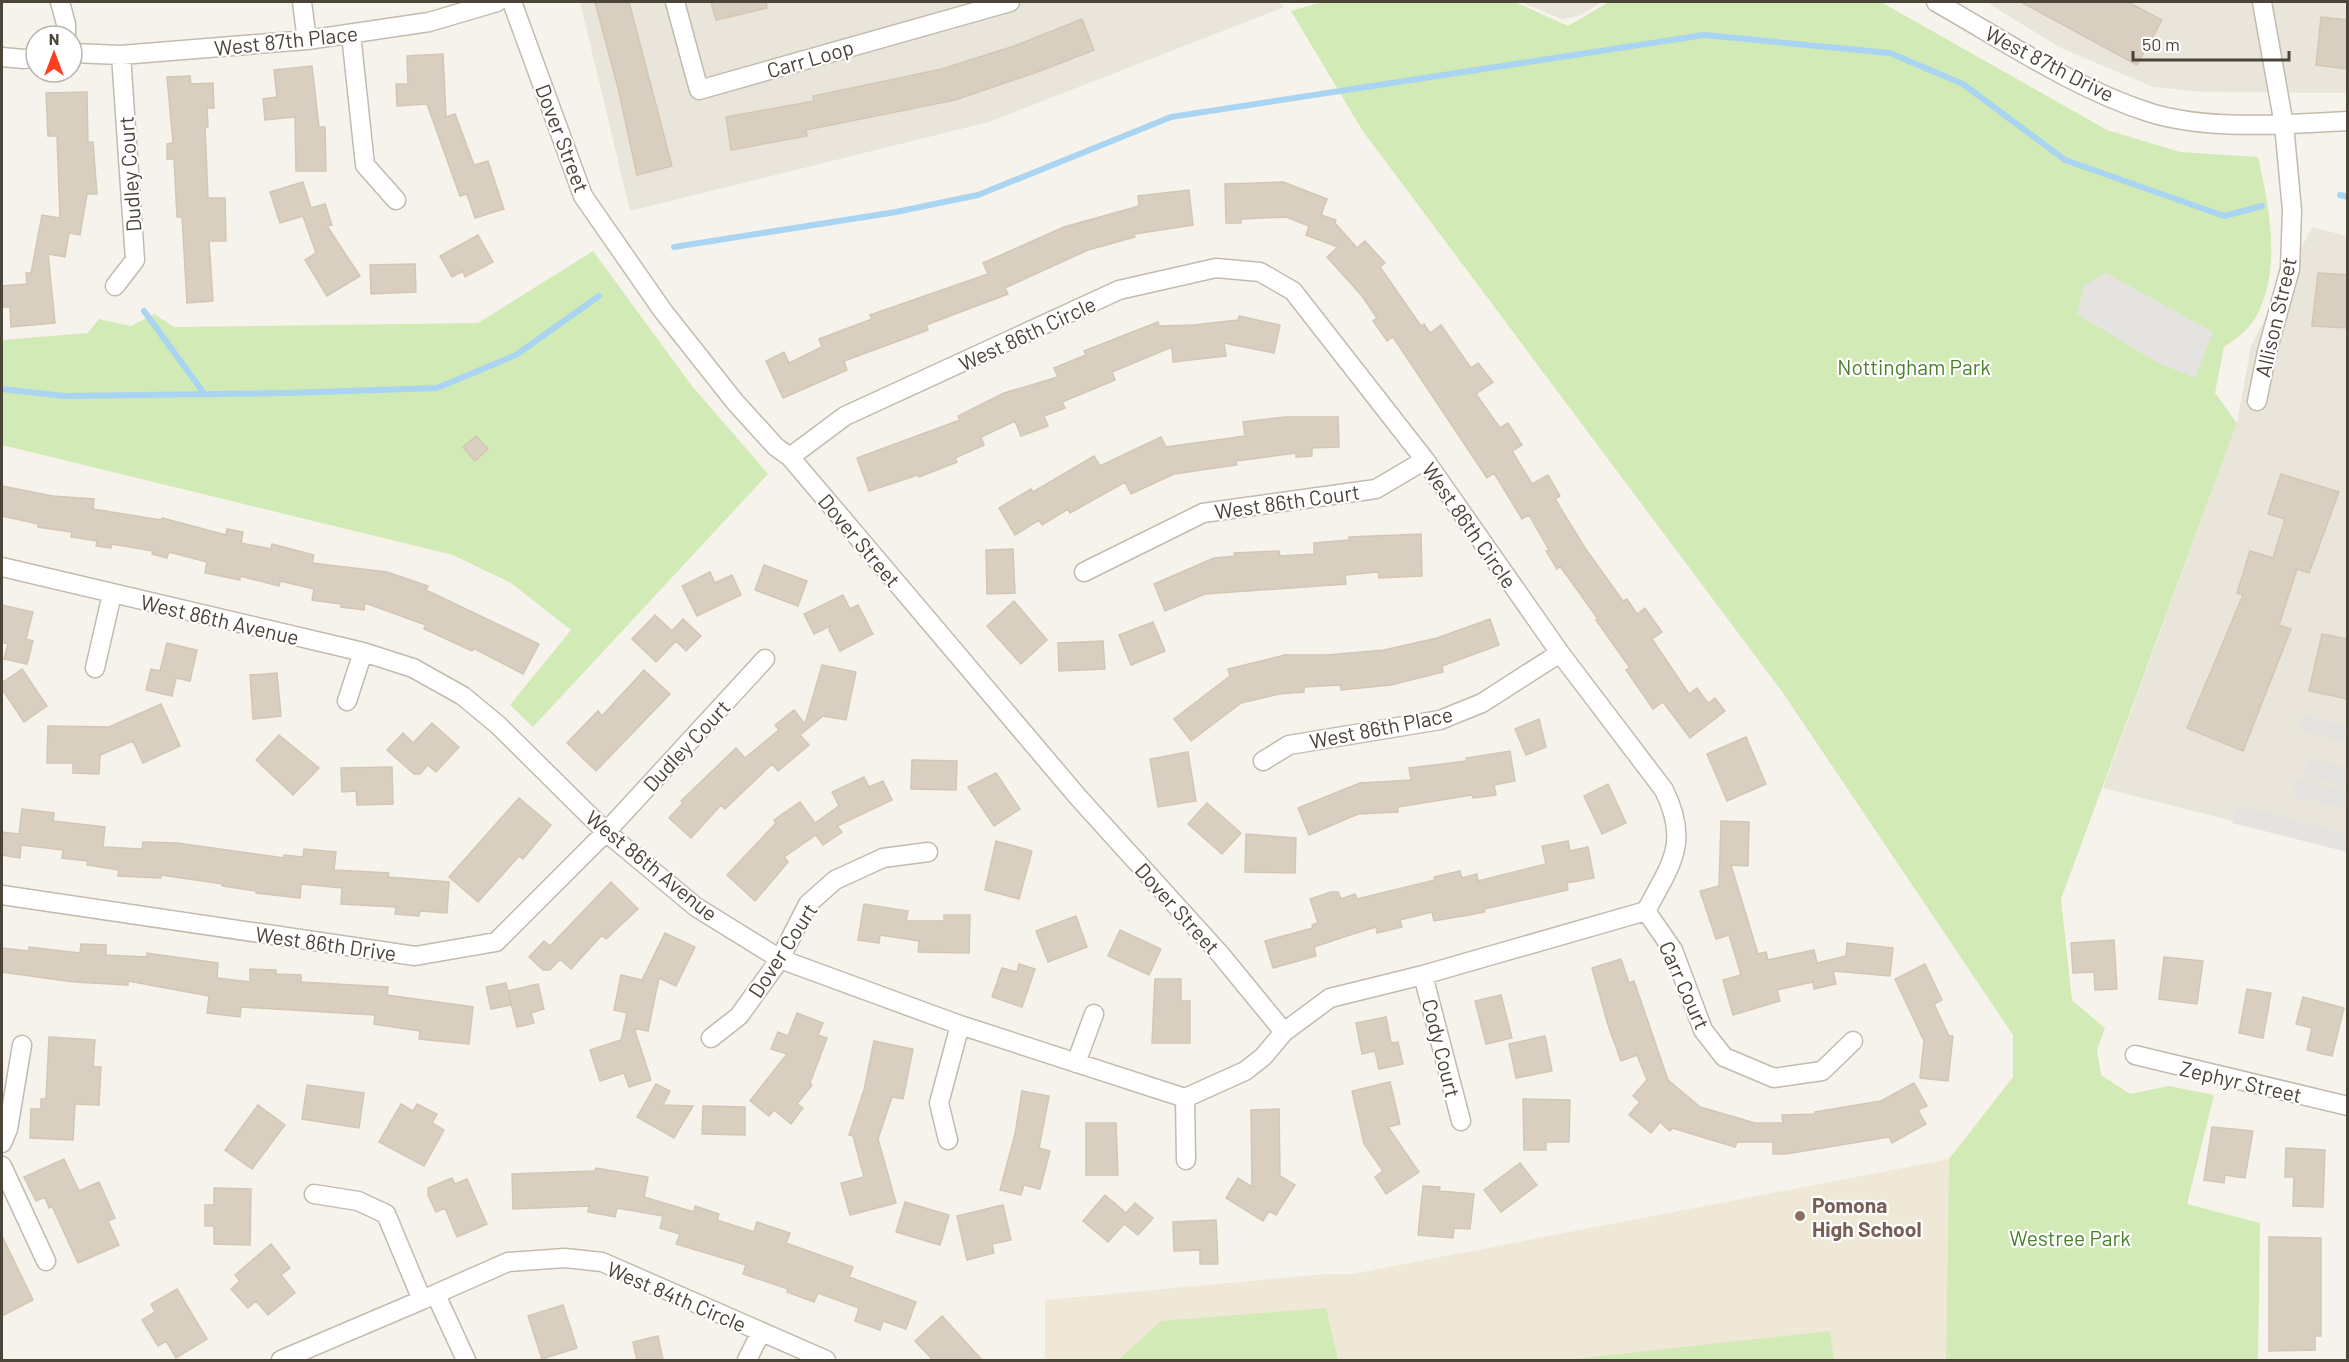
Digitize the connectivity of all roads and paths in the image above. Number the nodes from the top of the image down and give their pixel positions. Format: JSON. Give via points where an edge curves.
{"nodes":[{"id":1,"x":60,"y":2,"type":"edge"},
{"id":2,"x":302,"y":2,"type":"edge"},
{"id":3,"x":497,"y":2,"type":"edge"},
{"id":4,"x":512,"y":2,"type":"edge"},
{"id":5,"x":675,"y":2,"type":"edge"},
{"id":6,"x":1010,"y":2,"type":"edge"},
{"id":7,"x":1936,"y":2,"type":"edge"},
{"id":8,"x":2262,"y":2,"type":"edge"},
{"id":9,"x":66,"y":24,"type":"edge"},
{"id":10,"x":351,"y":34,"type":"junction"},
{"id":11,"x":306,"y":40,"type":"junction"},
{"id":12,"x":84,"y":53,"type":"edge"},
{"id":13,"x":121,"y":55,"type":"junction"},
{"id":14,"x":2,"y":57,"type":"edge"},
{"id":15,"x":24,"y":59,"type":"edge"},
{"id":16,"x":2348,"y":121,"type":"edge"},
{"id":17,"x":2284,"y":125,"type":"junction"},
{"id":18,"x":396,"y":200,"type":"dead end"},
{"id":19,"x":115,"y":286,"type":"dead end"},
{"id":20,"x":2258,"y":401,"type":"dead end"},
{"id":21,"x":790,"y":457,"type":"junction"},
{"id":22,"x":1425,"y":460,"type":"junction"},
{"id":23,"x":2,"y":567,"type":"edge"},
{"id":24,"x":1084,"y":572,"type":"dead end"},
{"id":25,"x":112,"y":594,"type":"junction"},
{"id":26,"x":363,"y":652,"type":"junction"},
{"id":27,"x":1560,"y":653,"type":"junction"},
{"id":28,"x":765,"y":659,"type":"dead end"},
{"id":29,"x":95,"y":668,"type":"dead end"},
{"id":30,"x":347,"y":701,"type":"dead end"},
{"id":31,"x":1263,"y":761,"type":"dead end"},
{"id":32,"x":606,"y":832,"type":"junction"},
{"id":33,"x":928,"y":852,"type":"dead end"},
{"id":34,"x":2,"y":894,"type":"edge"},
{"id":35,"x":1646,"y":911,"type":"junction"},
{"id":36,"x":780,"y":958,"type":"junction"},
{"id":37,"x":1424,"y":975,"type":"junction"},
{"id":38,"x":1094,"y":1014,"type":"dead end"},
{"id":39,"x":960,"y":1025,"type":"junction"},
{"id":40,"x":1284,"y":1032,"type":"junction"},
{"id":41,"x":711,"y":1038,"type":"dead end"},
{"id":42,"x":1853,"y":1041,"type":"dead end"},
{"id":43,"x":22,"y":1045,"type":"dead end"},
{"id":44,"x":2134,"y":1055,"type":"dead end"},
{"id":45,"x":1076,"y":1063,"type":"junction"},
{"id":46,"x":1185,"y":1098,"type":"junction"},
{"id":47,"x":2348,"y":1106,"type":"edge"},
{"id":48,"x":1461,"y":1121,"type":"dead end"},
{"id":49,"x":948,"y":1140,"type":"dead end"},
{"id":50,"x":2,"y":1143,"type":"edge"},
{"id":51,"x":1186,"y":1160,"type":"dead end"},
{"id":52,"x":2,"y":1166,"type":"edge"},
{"id":53,"x":314,"y":1194,"type":"dead end"},
{"id":54,"x":46,"y":1261,"type":"dead end"},
{"id":55,"x":429,"y":1298,"type":"junction"},
{"id":56,"x":761,"y":1332,"type":"junction"},
{"id":57,"x":281,"y":1360,"type":"edge"},
{"id":58,"x":466,"y":1360,"type":"edge"},
{"id":59,"x":747,"y":1360,"type":"edge"},
{"id":60,"x":826,"y":1360,"type":"edge"}],
"edges":[{"from":1,"to":9,"type":"street"},
{"from":2,"to":11,"type":"street"},
{"from":3,"to":10,"type":"street","name":"West 87th Place","via":[[429,22]]},
{"from":4,"to":21,"type":"street","name":"Dover Street","via":[[583,196],[663,311],[735,402]]},
{"from":5,"to":6,"type":"street","name":"Carr Loop","via":[[699,90]]},
{"from":7,"to":17,"type":"street","name":"West 87th Drive","via":[[2074,81],[2152,113],[2228,125]]},
{"from":8,"to":17,"type":"street","name":"Allison Street"},
{"from":10,"to":11,"type":"street","name":"West 87th Place"},
{"from":10,"to":18,"type":"street","via":[[365,165]]},
{"from":11,"to":13,"type":"street","name":"West 87th Place"},
{"from":12,"to":13,"type":"street","name":"West 87th Place"},
{"from":13,"to":19,"type":"street","name":"Dudley Court","via":[[135,260]]},
{"from":14,"to":15,"type":"street"},
{"from":16,"to":17,"type":"street","name":"West 87th Drive"},
{"from":17,"to":20,"type":"street","name":"Allison Street","via":[[2292,210],[2290,269]]},
{"from":21,"to":22,"type":"street","name":"West 86th Circle","via":[[845,416],[1119,290],[1216,268],[1260,272],[1293,291]]},
{"from":21,"to":40,"type":"street","name":"Dover Street","via":[[1070,788],[1220,954]]},
{"from":22,"to":24,"type":"street","name":"West 86th Court","via":[[1376,489],[1203,513]]},
{"from":22,"to":27,"type":"street","name":"West 86th Circle"},
{"from":23,"to":25,"type":"street","name":"West 86th Avenue"},
{"from":25,"to":26,"type":"street","name":"West 86th Avenue"},
{"from":25,"to":29,"type":"street","name":"West 86th Avenue"},
{"from":26,"to":30,"type":"street"},
{"from":26,"to":32,"type":"street","name":"West 86th Avenue","via":[[413,668],[463,696],[498,725]]},
{"from":27,"to":31,"type":"street","name":"West 86th Place","via":[[1482,703],[1440,720],[1288,745]]},
{"from":27,"to":35,"type":"street","name":"West 86th Circle","via":[[1664,790],[1675,813],[1678,838],[1673,861]]},
{"from":28,"to":32,"type":"street","name":"Dudley Court"},
{"from":32,"to":34,"type":"street","name":"West 86th Drive","via":[[496,942],[415,956]]},
{"from":32,"to":36,"type":"street","name":"West 86th Avenue","via":[[696,907]]},
{"from":33,"to":36,"type":"street","name":"Dover Court","via":[[883,858],[835,880],[808,904]]},
{"from":35,"to":37,"type":"street"},
{"from":35,"to":42,"type":"street","name":"Carr Court","via":[[1673,950],[1703,1030],[1724,1057],[1774,1078],[1822,1071]]},
{"from":36,"to":39,"type":"street","name":"West 86th Avenue"},
{"from":36,"to":41,"type":"street","name":"Dover Court","via":[[739,1016]]},
{"from":37,"to":40,"type":"street","via":[[1330,998]]},
{"from":37,"to":48,"type":"street","name":"Cody Court"},
{"from":38,"to":45,"type":"street"},
{"from":39,"to":45,"type":"street","name":"West 86th Avenue"},
{"from":39,"to":49,"type":"street","via":[[939,1103]]},
{"from":40,"to":46,"type":"street","via":[[1245,1071]]},
{"from":43,"to":50,"type":"street","via":[[8,1129]]},
{"from":44,"to":47,"type":"street","name":"Zephyr Street"},
{"from":45,"to":46,"type":"street","name":"West 86th Avenue"},
{"from":46,"to":51,"type":"street"},
{"from":52,"to":54,"type":"street"},
{"from":53,"to":55,"type":"street","via":[[358,1201],[386,1214]]},
{"from":55,"to":56,"type":"street","name":"West 84th Circle","via":[[508,1262],[565,1258],[602,1262]]},
{"from":55,"to":57,"type":"street","name":"West 84th Circle"},
{"from":55,"to":58,"type":"street"},
{"from":56,"to":59,"type":"street"},
{"from":56,"to":60,"type":"street","name":"West 84th Circle"}]}
